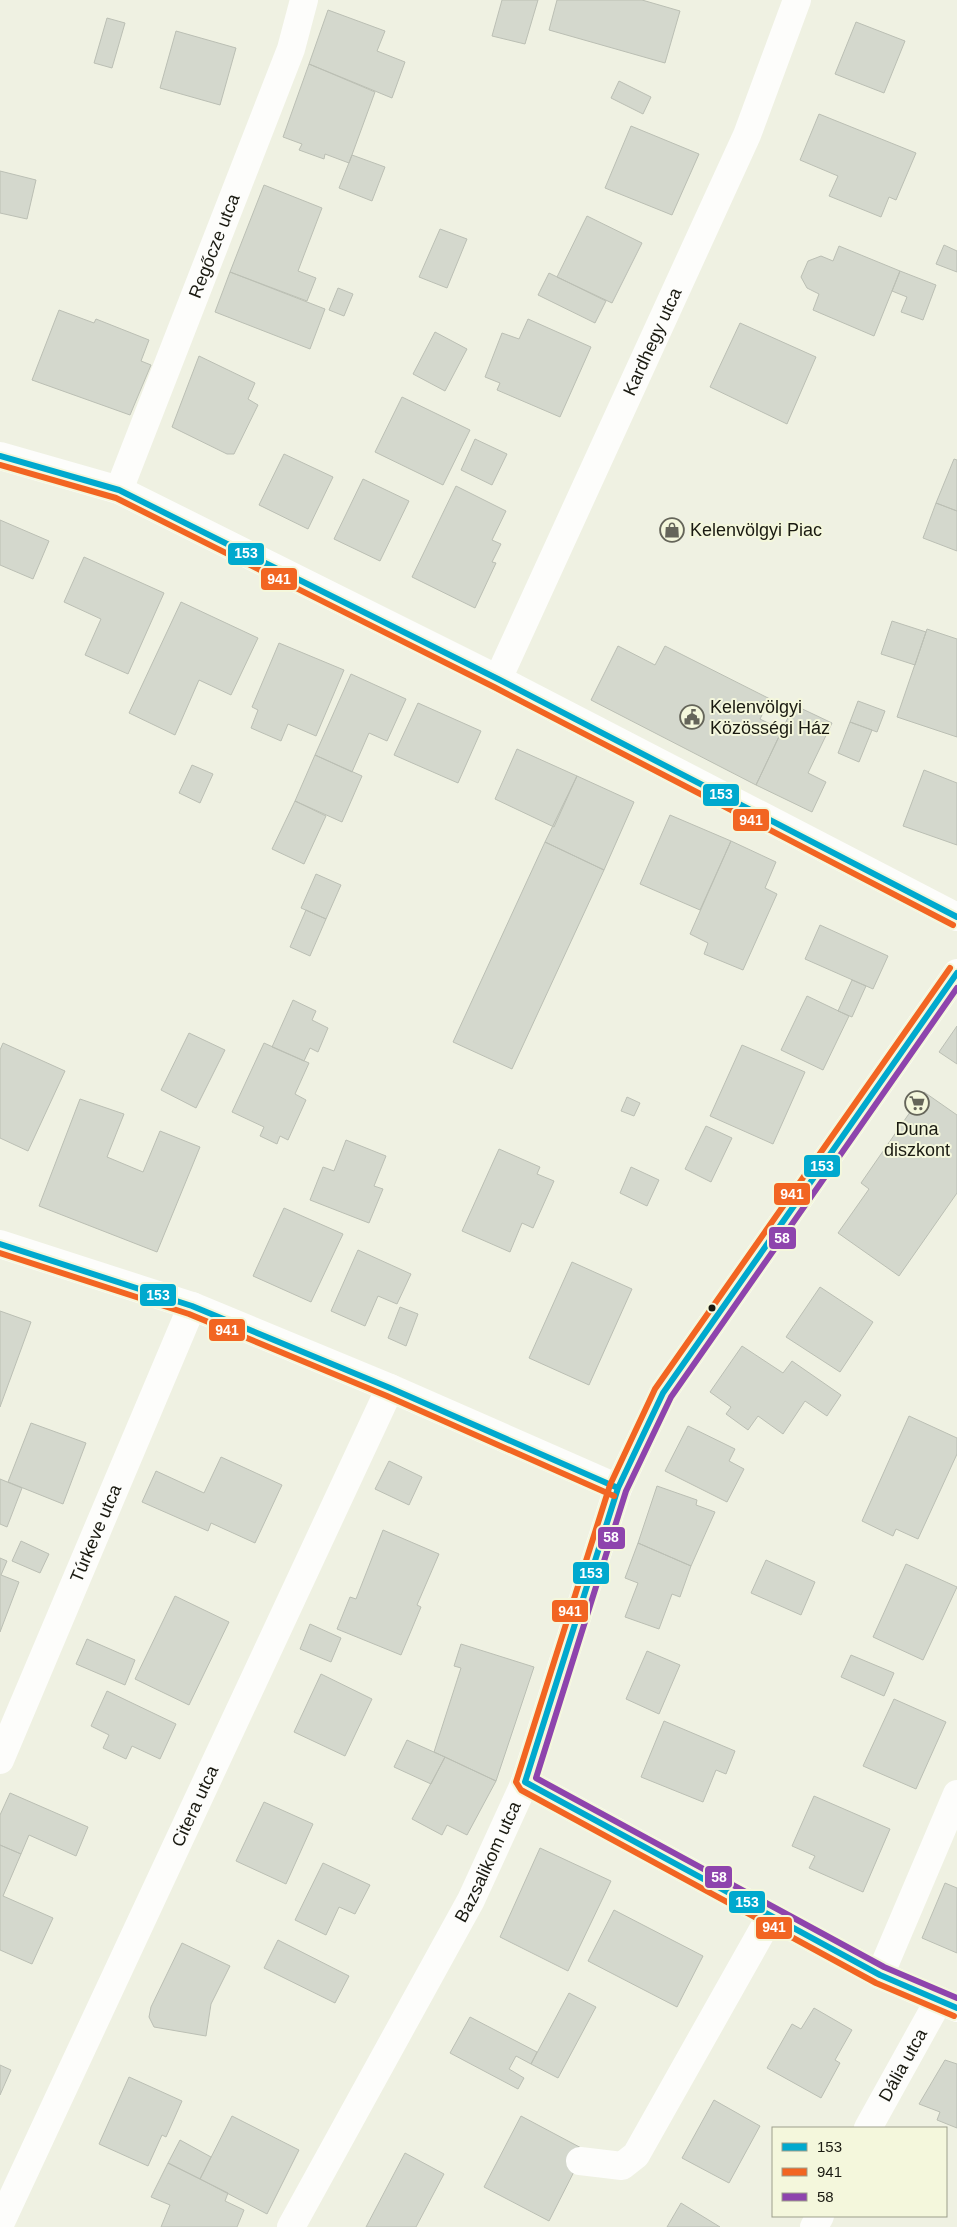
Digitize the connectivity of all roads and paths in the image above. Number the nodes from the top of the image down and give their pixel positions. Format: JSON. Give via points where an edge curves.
{"nodes":[{"id":1,"x":304,"y":0,"type":"edge"},
{"id":2,"x":796,"y":0,"type":"edge"},
{"id":3,"x":0,"y":456,"type":"edge"},
{"id":4,"x":119,"y":490,"type":"junction"},
{"id":5,"x":498,"y":679,"type":"junction"},
{"id":6,"x":957,"y":917,"type":"edge"},
{"id":7,"x":957,"y":973,"type":"edge"},
{"id":8,"x":0,"y":1244,"type":"edge"},
{"id":9,"x":192,"y":1306,"type":"junction"},
{"id":10,"x":390,"y":1388,"type":"junction"},
{"id":11,"x":618,"y":1488,"type":"junction"},
{"id":12,"x":0,"y":1760,"type":"edge"},
{"id":13,"x":525,"y":1782,"type":"junction"},
{"id":14,"x":957,"y":1794,"type":"edge"},
{"id":15,"x":770,"y":1917,"type":"junction"},
{"id":16,"x":880,"y":1975,"type":"junction"},
{"id":17,"x":948,"y":2004,"type":"edge"},
{"id":18,"x":869,"y":2127,"type":"edge"},
{"id":19,"x":580,"y":2161,"type":"dead end"},
{"id":20,"x":0,"y":2224,"type":"edge"},
{"id":21,"x":291,"y":2227,"type":"edge"}],
"edges":[{"from":1,"to":4,"type":"street","name":"Regőcze utca","via":[[291,49]]},
{"from":2,"to":5,"type":"street","name":"Kardhegy utca","via":[[746,135]]},
{"from":3,"to":4,"type":"street"},
{"from":4,"to":5,"type":"street"},
{"from":5,"to":6,"type":"street"},
{"from":7,"to":11,"type":"street","name":"Bazsalikom utca","via":[[663,1393]]},
{"from":8,"to":9,"type":"street"},
{"from":9,"to":10,"type":"street"},
{"from":9,"to":12,"type":"street","name":"Túrkeve utca"},
{"from":10,"to":11,"type":"street"},
{"from":10,"to":20,"type":"street","name":"Citera utca"},
{"from":11,"to":13,"type":"street","name":"Bazsalikom utca"},
{"from":13,"to":15,"type":"street"},
{"from":13,"to":21,"type":"street","name":"Bazsalikom utca","via":[[471,1900]]},
{"from":14,"to":16,"type":"street"},
{"from":15,"to":16,"type":"street"},
{"from":15,"to":19,"type":"street","via":[[636,2155],[622,2166]]},
{"from":16,"to":17,"type":"street"},
{"from":17,"to":18,"type":"street","name":"Dália utca"}]}
